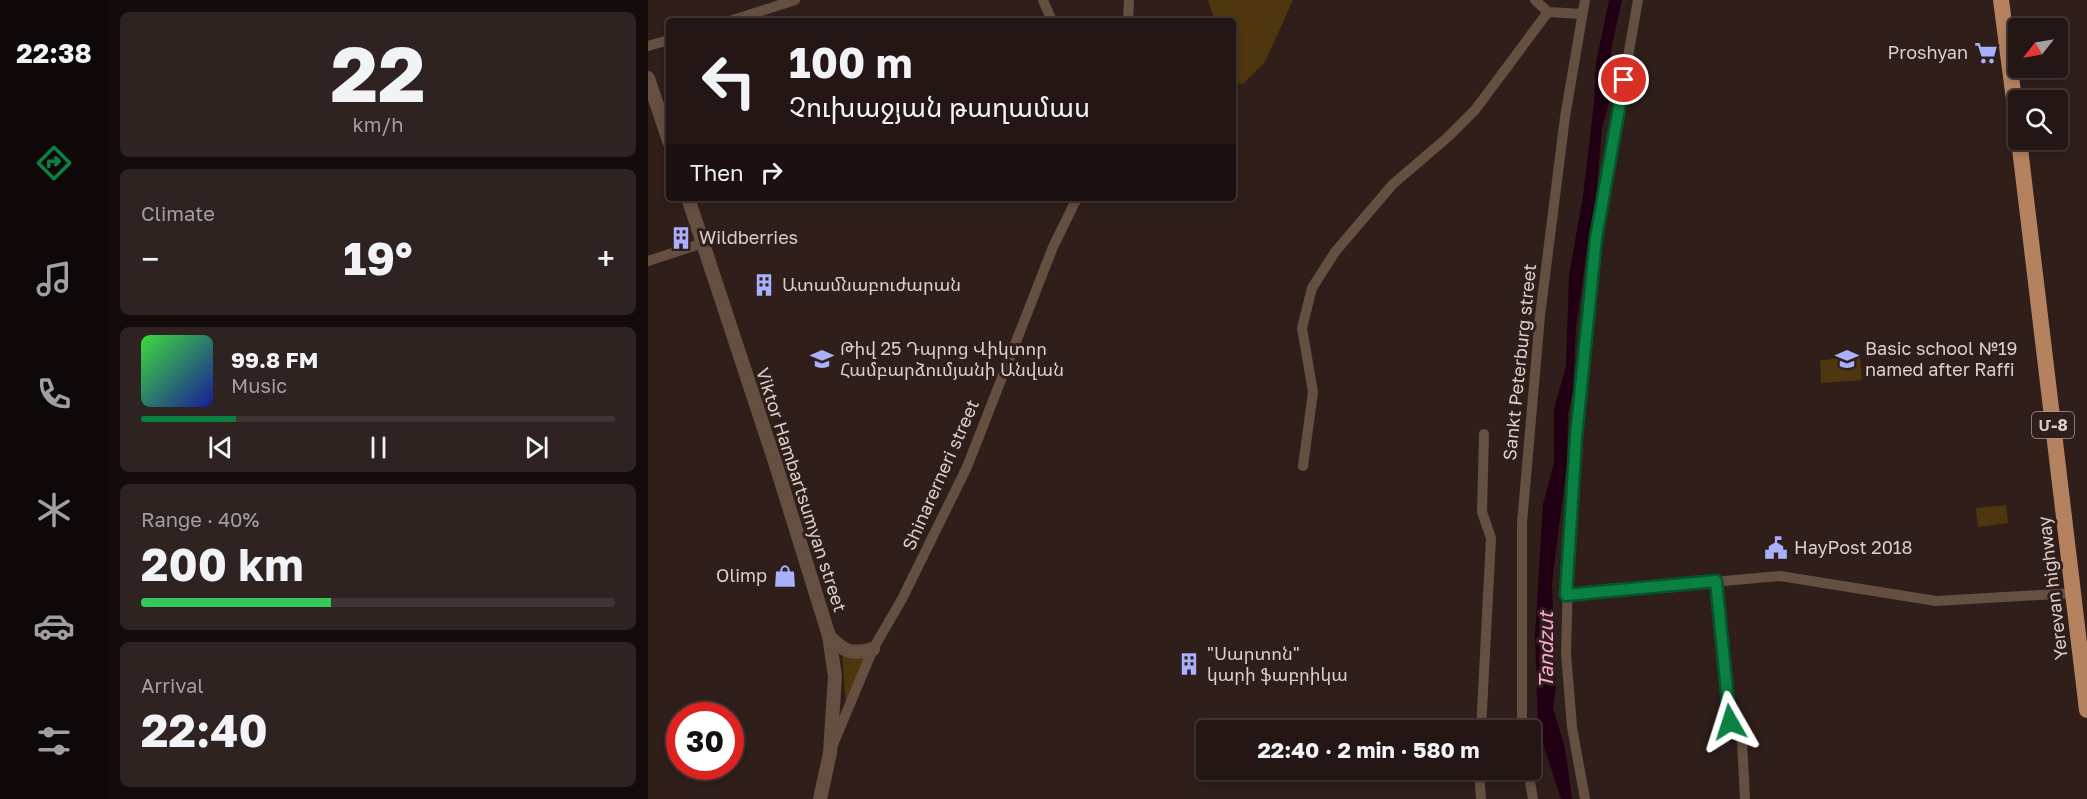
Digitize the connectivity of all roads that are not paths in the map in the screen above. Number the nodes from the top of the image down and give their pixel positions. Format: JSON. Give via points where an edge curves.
{"nodes":[{"id":1,"x":795,"y":0,"type":"edge"},
{"id":2,"x":1044,"y":0,"type":"edge"},
{"id":3,"x":1129,"y":0,"type":"edge"},
{"id":4,"x":1535,"y":0,"type":"edge"},
{"id":5,"x":1585,"y":0,"type":"edge"},
{"id":6,"x":1638,"y":0,"type":"edge"},
{"id":7,"x":2001,"y":0,"type":"edge"},
{"id":8,"x":1548,"y":12,"type":"junction"},
{"id":9,"x":1582,"y":14,"type":"junction"},
{"id":10,"x":739,"y":18,"type":"edge"},
{"id":11,"x":1051,"y":18,"type":"edge"},
{"id":12,"x":1128,"y":18,"type":"edge"},
{"id":13,"x":666,"y":41,"type":"edge"},
{"id":14,"x":648,"y":46,"type":"edge"},
{"id":15,"x":648,"y":78,"type":"edge"},
{"id":16,"x":2013,"y":90,"type":"edge"},
{"id":17,"x":666,"y":132,"type":"edge"},
{"id":18,"x":2020,"y":150,"type":"edge"},
{"id":19,"x":689,"y":201,"type":"edge"},
{"id":20,"x":1076,"y":201,"type":"edge"},
{"id":21,"x":703,"y":243,"type":"junction"},
{"id":22,"x":648,"y":261,"type":"edge"},
{"id":23,"x":1484,"y":434,"type":"dead end"},
{"id":24,"x":1303,"y":466,"type":"dead end"},
{"id":25,"x":1716,"y":581,"type":"junction"},
{"id":26,"x":2073,"y":593,"type":"junction"},
{"id":27,"x":1566,"y":595,"type":"junction"},
{"id":28,"x":829,"y":636,"type":"junction"},
{"id":29,"x":873,"y":649,"type":"junction"},
{"id":30,"x":2084,"y":658,"type":"edge"},
{"id":31,"x":2087,"y":710,"type":"edge"},
{"id":32,"x":1481,"y":720,"type":"edge"},
{"id":33,"x":1522,"y":720,"type":"edge"},
{"id":34,"x":830,"y":753,"type":"junction"},
{"id":35,"x":1480,"y":780,"type":"edge"},
{"id":36,"x":1530,"y":780,"type":"edge"},
{"id":37,"x":820,"y":799,"type":"edge"},
{"id":38,"x":1481,"y":799,"type":"edge"},
{"id":39,"x":1533,"y":799,"type":"edge"},
{"id":40,"x":1585,"y":799,"type":"edge"},
{"id":41,"x":1745,"y":799,"type":"edge"}],
"edges":[{"from":1,"to":10,"type":"street"},
{"from":2,"to":11,"type":"street"},
{"from":3,"to":12,"type":"street"},
{"from":4,"to":8,"type":"street"},
{"from":5,"to":9,"type":"street","name":"Sankt Peterburg street"},
{"from":6,"to":27,"type":"street","via":[[1596,238],[1576,437]]},
{"from":7,"to":16,"type":"highway","name":"Yerevan highway","number":"Մ-8"},
{"from":8,"to":9,"type":"street"},
{"from":8,"to":24,"type":"street","via":[[1476,110],[1393,184],[1335,252],[1312,288],[1302,328],[1313,392]]},
{"from":9,"to":33,"type":"street","name":"Sankt Peterburg street","via":[[1542,304],[1522,523]]},
{"from":13,"to":14,"type":"street"},
{"from":15,"to":17,"type":"street"},
{"from":18,"to":26,"type":"highway","name":"Yerevan highway","number":"Մ-8"},
{"from":19,"to":21,"type":"street","name":"Viktor Hambartsumyan street"},
{"from":20,"to":29,"type":"street","name":"Shinarerneri street","via":[[1053,247],[967,467]]},
{"from":21,"to":22,"type":"street"},
{"from":21,"to":28,"type":"street","name":"Viktor Hambartsumyan street"},
{"from":23,"to":32,"type":"street","via":[[1482,512],[1491,538]]},
{"from":25,"to":26,"type":"street","via":[[1780,576],[1936,601]]},
{"from":25,"to":27,"type":"street"},
{"from":25,"to":41,"type":"street","via":[[1730,722],[1742,741]]},
{"from":26,"to":30,"type":"highway","name":"Yerevan highway","number":"Մ-8"},
{"from":27,"to":40,"type":"street","via":[[1572,727]]},
{"from":28,"to":29,"type":"street","via":[[849,653]]},
{"from":28,"to":34,"type":"street","name":"Viktor Hambartsumyan street","via":[[835,676]]},
{"from":29,"to":34,"type":"street","name":"Shinarerneri street"},
{"from":30,"to":31,"type":"highway","name":"Yerevan highway","number":"Մ-8"},
{"from":34,"to":37,"type":"street","name":"Viktor Hambartsumyan street"},
{"from":35,"to":38,"type":"street"},
{"from":36,"to":39,"type":"street"}]}
